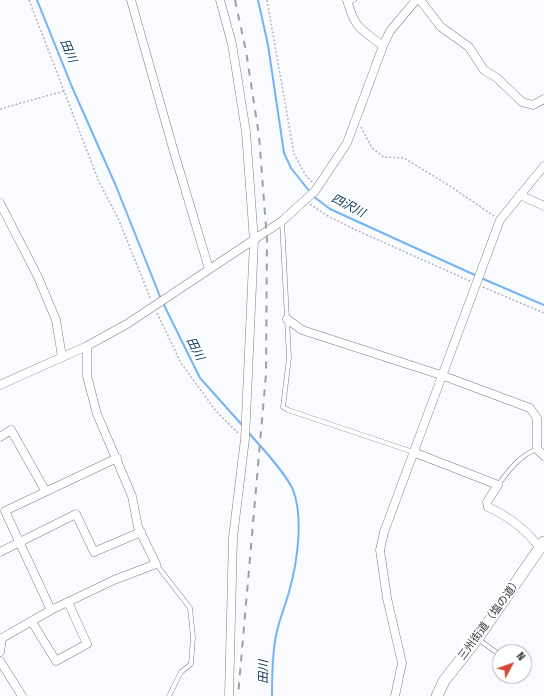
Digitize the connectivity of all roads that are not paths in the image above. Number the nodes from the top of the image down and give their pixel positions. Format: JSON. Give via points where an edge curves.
{"nodes":[{"id":1,"x":131,"y":0,"type":"edge"},
{"id":2,"x":220,"y":0,"type":"edge"},
{"id":3,"x":416,"y":0,"type":"edge"},
{"id":4,"x":420,"y":0,"type":"edge"},
{"id":5,"x":350,"y":1,"type":"edge"},
{"id":6,"x":383,"y":46,"type":"junction"},
{"id":7,"x":544,"y":99,"type":"edge"},
{"id":8,"x":544,"y":166,"type":"edge"},
{"id":9,"x":520,"y":195,"type":"junction"},
{"id":10,"x":0,"y":203,"type":"edge"},
{"id":11,"x":544,"y":206,"type":"edge"},
{"id":12,"x":282,"y":221,"type":"junction"},
{"id":13,"x":254,"y":240,"type":"junction"},
{"id":14,"x":209,"y":269,"type":"junction"},
{"id":15,"x":287,"y":319,"type":"junction"},
{"id":16,"x":87,"y":346,"type":"junction"},
{"id":17,"x":62,"y":357,"type":"junction"},
{"id":18,"x":441,"y":375,"type":"junction"},
{"id":19,"x":0,"y":385,"type":"edge"},
{"id":20,"x":0,"y":437,"type":"edge"},
{"id":21,"x":537,"y":449,"type":"junction"},
{"id":22,"x":413,"y":452,"type":"junction"},
{"id":23,"x":544,"y":456,"type":"edge"},
{"id":24,"x":117,"y":458,"type":"junction"},
{"id":25,"x":498,"y":485,"type":"junction"},
{"id":26,"x":45,"y":490,"type":"junction"},
{"id":27,"x":141,"y":532,"type":"junction"},
{"id":28,"x":20,"y":542,"type":"junction"},
{"id":29,"x":542,"y":545,"type":"edge"},
{"id":30,"x":0,"y":552,"type":"edge"},
{"id":31,"x":156,"y":564,"type":"junction"},
{"id":32,"x":68,"y":602,"type":"junction"},
{"id":33,"x":51,"y":610,"type":"junction"},
{"id":34,"x":32,"y":622,"type":"junction"},
{"id":35,"x":476,"y":638,"type":"junction"},
{"id":36,"x":492,"y":650,"type":"edge"},
{"id":37,"x":0,"y":652,"type":"edge"},
{"id":38,"x":0,"y":661,"type":"edge"},
{"id":39,"x":22,"y":696,"type":"edge"},
{"id":40,"x":169,"y":696,"type":"edge"},
{"id":41,"x":230,"y":696,"type":"edge"},
{"id":42,"x":395,"y":696,"type":"edge"},
{"id":43,"x":437,"y":696,"type":"edge"}],
"edges":[{"from":1,"to":14,"type":"street"},
{"from":2,"to":13,"type":"street","via":[[232,44],[246,132]]},
{"from":3,"to":6,"type":"street","via":[[390,31]]},
{"from":4,"to":7,"type":"street","via":[[441,27],[468,47],[484,70],[497,78],[522,102],[533,105]]},
{"from":5,"to":6,"type":"street","via":[[353,19],[358,27]]},
{"from":6,"to":12,"type":"street","via":[[347,143],[316,189]]},
{"from":8,"to":9,"type":"street"},
{"from":9,"to":11,"type":"street"},
{"from":9,"to":18,"type":"street","via":[[500,220]]},
{"from":10,"to":17,"type":"street","via":[[38,277],[56,320]]},
{"from":12,"to":13,"type":"street"},
{"from":12,"to":15,"type":"lane"},
{"from":13,"to":14,"type":"street"},
{"from":13,"to":41,"type":"street","via":[[246,422],[233,537]]},
{"from":14,"to":16,"type":"street","via":[[126,324]]},
{"from":15,"to":18,"type":"street","via":[[302,330]]},
{"from":15,"to":22,"type":"lane","via":[[289,358],[283,407]]},
{"from":16,"to":17,"type":"street"},
{"from":16,"to":24,"type":"street","via":[[87,376],[97,414]]},
{"from":17,"to":19,"type":"street"},
{"from":18,"to":21,"type":"street","via":[[530,408],[537,418]]},
{"from":18,"to":22,"type":"street"},
{"from":20,"to":26,"type":"street","via":[[11,430]]},
{"from":21,"to":23,"type":"street"},
{"from":21,"to":25,"type":"lane","via":[[515,462]]},
{"from":22,"to":25,"type":"street"},
{"from":22,"to":42,"type":"street","via":[[380,550],[387,598],[402,662]]},
{"from":24,"to":26,"type":"street"},
{"from":24,"to":27,"type":"street","via":[[132,496]]},
{"from":25,"to":29,"type":"street","via":[[487,502],[488,507],[499,512]]},
{"from":26,"to":28,"type":"street","via":[[5,511]]},
{"from":27,"to":28,"type":"street","via":[[94,552],[76,514]]},
{"from":27,"to":31,"type":"street"},
{"from":28,"to":30,"type":"street"},
{"from":28,"to":33,"type":"street"},
{"from":29,"to":35,"type":"street","name":"三州街道（塩の道）"},
{"from":31,"to":32,"type":"street"},
{"from":31,"to":40,"type":"lane","via":[[190,608],[193,637],[191,664],[181,672]]},
{"from":32,"to":33,"type":"street"},
{"from":32,"to":34,"type":"street","via":[[87,644],[56,661]]},
{"from":33,"to":34,"type":"street"},
{"from":34,"to":37,"type":"street","via":[[2,638]]},
{"from":35,"to":36,"type":"lane"},
{"from":35,"to":43,"type":"street","name":"三州街道（塩の道）","via":[[444,681]]},
{"from":38,"to":39,"type":"street"}]}
